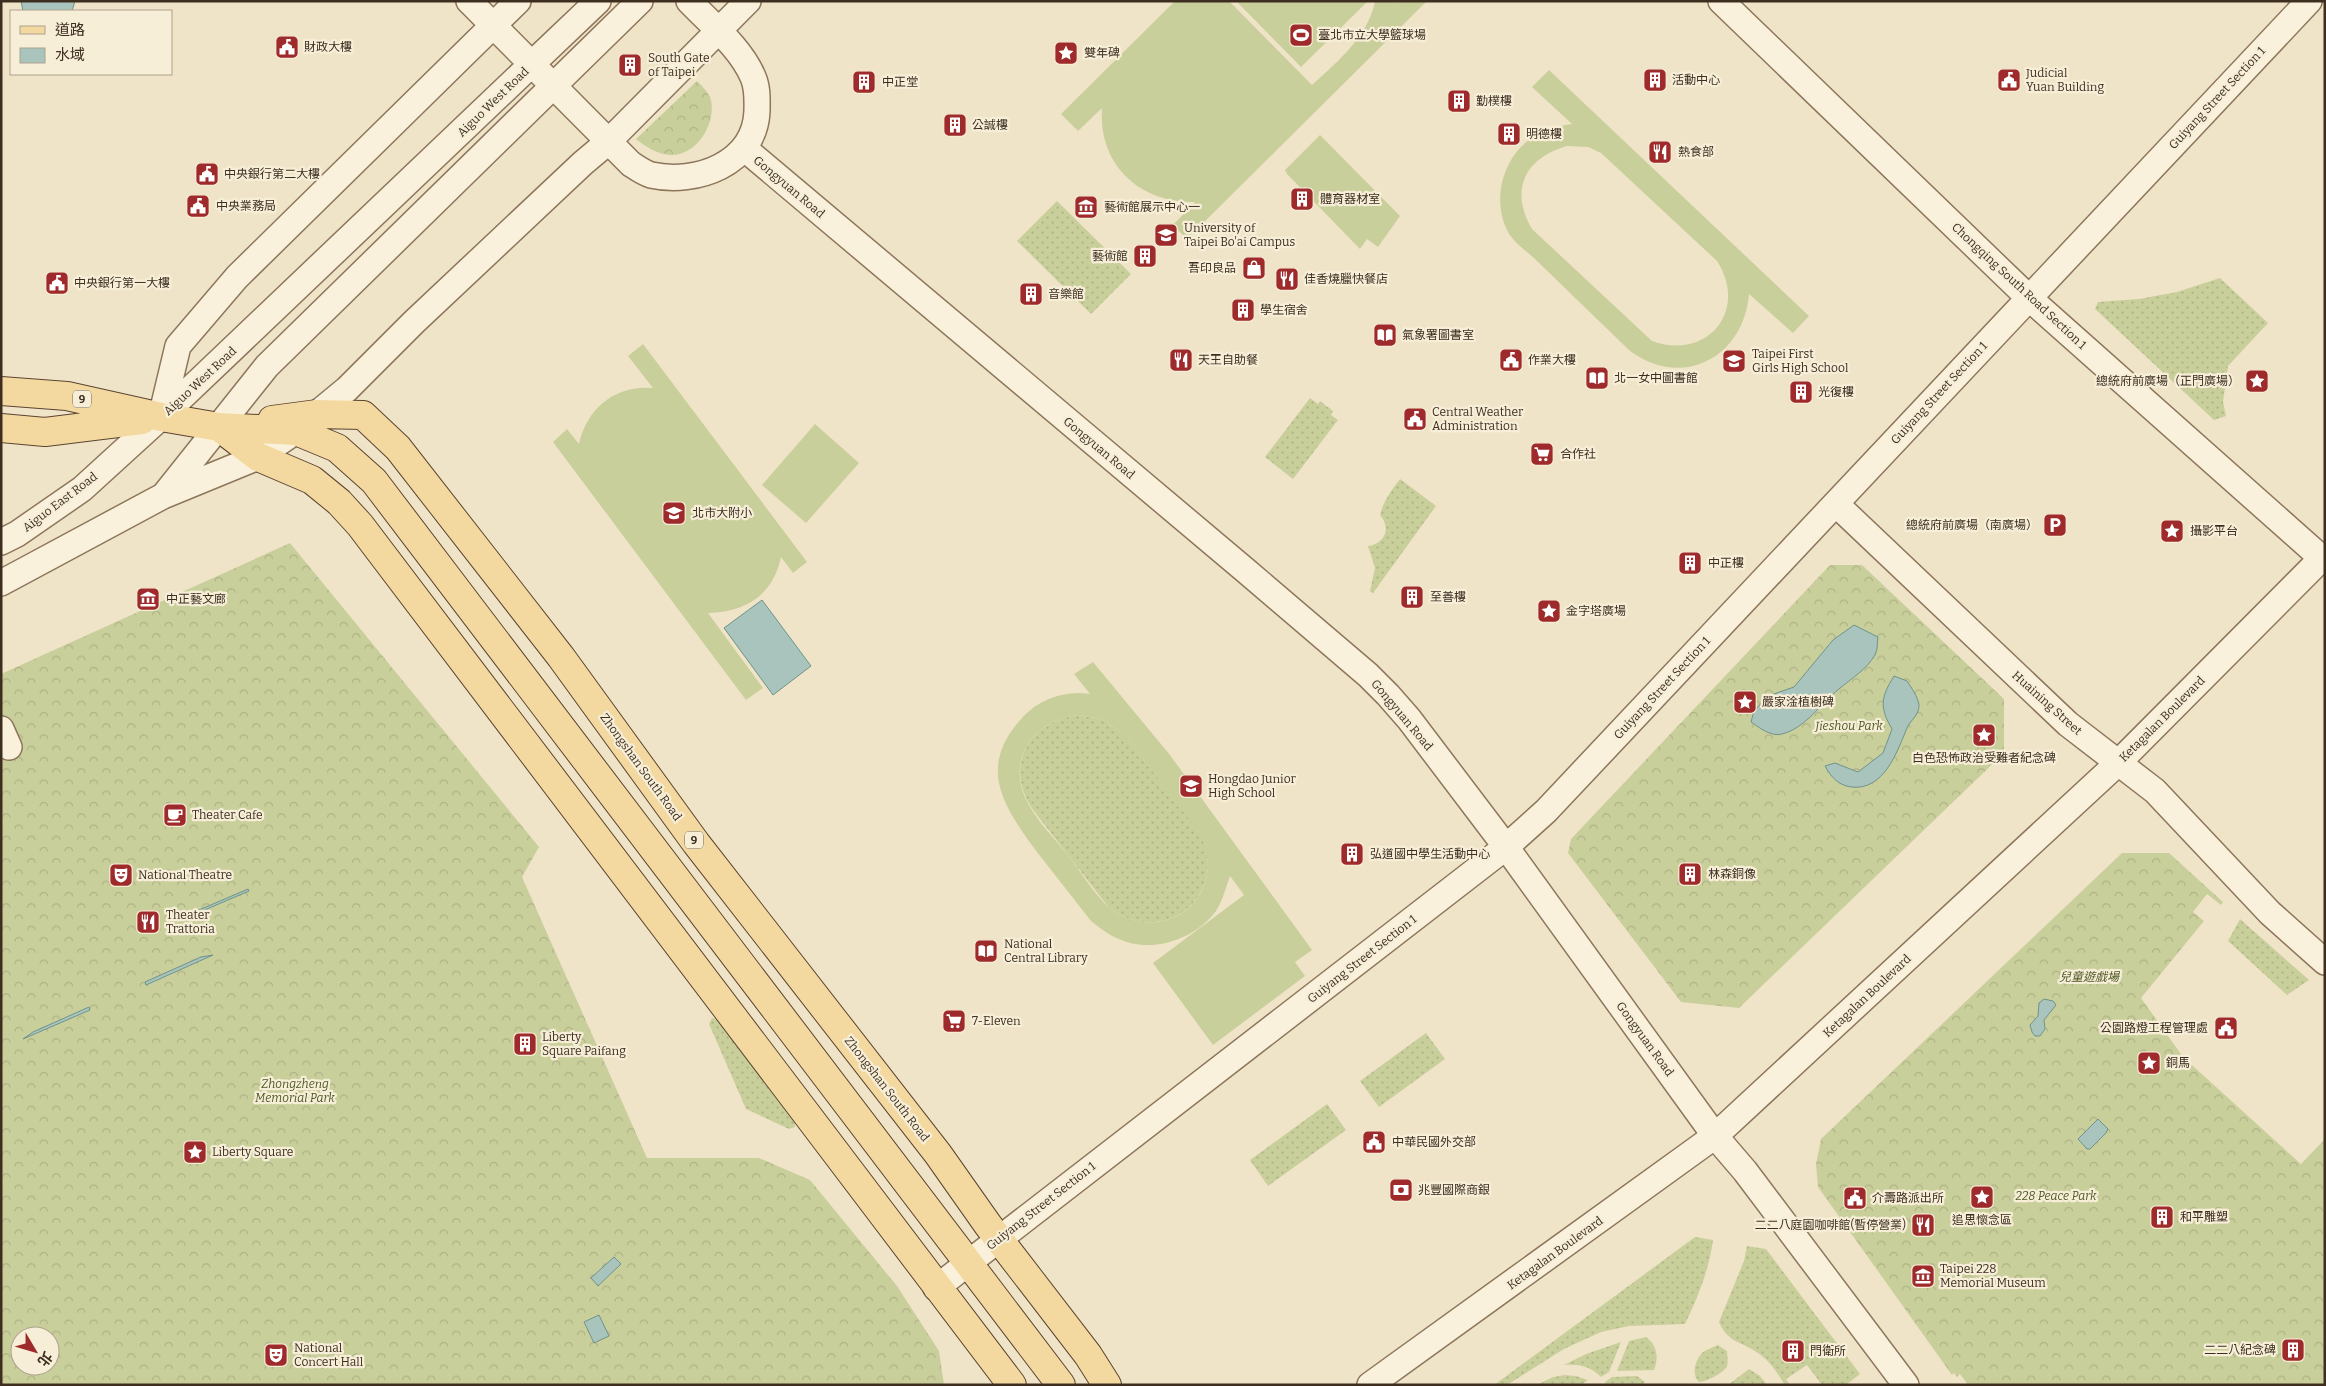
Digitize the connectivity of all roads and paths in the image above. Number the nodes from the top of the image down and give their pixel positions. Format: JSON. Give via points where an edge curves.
{"nodes":[{"id":1,"x":469,"y":1,"type":"edge"},
{"id":2,"x":518,"y":1,"type":"edge"},
{"id":3,"x":598,"y":1,"type":"edge"},
{"id":4,"x":640,"y":1,"type":"edge"},
{"id":5,"x":689,"y":1,"type":"edge"},
{"id":6,"x":748,"y":1,"type":"edge"},
{"id":7,"x":1721,"y":1,"type":"edge"},
{"id":8,"x":2309,"y":1,"type":"edge"},
{"id":9,"x":493,"y":26,"type":"junction"},
{"id":10,"x":718,"y":32,"type":"junction"},
{"id":11,"x":532,"y":65,"type":"junction"},
{"id":12,"x":553,"y":85,"type":"junction"},
{"id":13,"x":608,"y":142,"type":"junction"},
{"id":14,"x":744,"y":149,"type":"junction"},
{"id":15,"x":2029,"y":298,"type":"junction"},
{"id":16,"x":1,"y":391,"type":"edge"},
{"id":17,"x":317,"y":414,"type":"junction"},
{"id":18,"x":161,"y":418,"type":"junction"},
{"id":19,"x":219,"y":427,"type":"junction"},
{"id":20,"x":1,"y":428,"type":"edge"},
{"id":21,"x":296,"y":431,"type":"junction"},
{"id":22,"x":258,"y":457,"type":"junction"},
{"id":23,"x":163,"y":496,"type":"junction"},
{"id":24,"x":1836,"y":504,"type":"junction"},
{"id":25,"x":1,"y":542,"type":"edge"},
{"id":26,"x":2323,"y":559,"type":"edge"},
{"id":27,"x":1,"y":583,"type":"edge"},
{"id":28,"x":2119,"y":762,"type":"junction"},
{"id":29,"x":1506,"y":848,"type":"junction"},
{"id":30,"x":2325,"y":962,"type":"edge"},
{"id":31,"x":1716,"y":1136,"type":"junction"},
{"id":32,"x":999,"y":1238,"type":"junction"},
{"id":33,"x":970,"y":1262,"type":"junction"},
{"id":34,"x":936,"y":1288,"type":"junction"},
{"id":35,"x":1012,"y":1385,"type":"edge"},
{"id":36,"x":1061,"y":1385,"type":"edge"},
{"id":37,"x":1107,"y":1385,"type":"edge"},
{"id":38,"x":1370,"y":1385,"type":"edge"},
{"id":39,"x":1906,"y":1385,"type":"edge"}],
"edges":[{"from":1,"to":9,"type":"street"},
{"from":2,"to":9,"type":"street","name":"Aiguo West Road"},
{"from":3,"to":11,"type":"street","name":"Aiguo West Road"},
{"from":4,"to":12,"type":"street"},
{"from":5,"to":10,"type":"street"},
{"from":6,"to":10,"type":"street"},
{"from":7,"to":15,"type":"street","name":"Chongqing South Road Section 1"},
{"from":8,"to":15,"type":"street","name":"Guiyang Street Section 1"},
{"from":9,"to":11,"type":"street"},
{"from":9,"to":18,"type":"street","name":"Aiguo West Road","via":[[236,277],[178,346]]},
{"from":10,"to":13,"type":"street"},
{"from":10,"to":14,"type":"street","via":[[753,77],[757,94],[753,134]]},
{"from":11,"to":12,"type":"street"},
{"from":11,"to":18,"type":"street","name":"Aiguo West Road"},
{"from":12,"to":13,"type":"street"},
{"from":12,"to":19,"type":"street","via":[[267,366]]},
{"from":13,"to":14,"type":"street","via":[[631,164],[649,174],[677,178],[728,163]]},
{"from":13,"to":17,"type":"street"},
{"from":14,"to":29,"type":"street","name":"Gongyuan Road","via":[[1368,675],[1409,718]]},
{"from":15,"to":24,"type":"street","name":"Guiyang Street Section 1"},
{"from":15,"to":26,"type":"street","name":"Chongqing South Road Section 1"},
{"from":16,"to":18,"type":"main road","number":"9","via":[[67,396]]},
{"from":17,"to":19,"type":"main road","name":"Zhongshan South Road","number":"9"},
{"from":17,"to":21,"type":"street"},
{"from":17,"to":32,"type":"main road","name":"Zhongshan South Road","number":"9","via":[[362,415],[398,448],[561,657],[696,843],[938,1154]]},
{"from":18,"to":19,"type":"main road","name":"Zhongshan South Road","number":"9"},
{"from":18,"to":20,"type":"main road","number":"9","via":[[45,432]]},
{"from":18,"to":25,"type":"street","name":"Aiguo East Road","via":[[82,489]]},
{"from":19,"to":21,"type":"main road","name":"Zhongshan South Road","number":"9"},
{"from":19,"to":22,"type":"main road","name":"Zhongshan South Road","number":"9"},
{"from":19,"to":23,"type":"street"},
{"from":21,"to":22,"type":"street"},
{"from":21,"to":33,"type":"main road","name":"Zhongshan South Road","number":"9","via":[[337,448],[374,481]]},
{"from":22,"to":23,"type":"street"},
{"from":22,"to":34,"type":"main road","name":"Zhongshan South Road","number":"9","via":[[312,480],[360,525]]},
{"from":23,"to":27,"type":"street"},
{"from":24,"to":28,"type":"street","name":"Huaining Street","via":[[2068,724]]},
{"from":24,"to":29,"type":"street","name":"Guiyang Street Section 1","via":[[1546,811]]},
{"from":26,"to":28,"type":"street","name":"Ketagalan Boulevard"},
{"from":28,"to":30,"type":"street","name":"Huaining Street","via":[[2154,791],[2270,912]]},
{"from":28,"to":31,"type":"street","name":"Ketagalan Boulevard"},
{"from":29,"to":31,"type":"street","name":"Gongyuan Road"},
{"from":29,"to":32,"type":"street","name":"Guiyang Street Section 1"},
{"from":31,"to":38,"type":"street","name":"Ketagalan Boulevard"},
{"from":31,"to":39,"type":"street","name":"Gongyuan Road"},
{"from":32,"to":33,"type":"street","name":"Guiyang Street Section 1"},
{"from":32,"to":37,"type":"main road","name":"Zhongshan South Road","number":"9"},
{"from":33,"to":34,"type":"street","name":"Guiyang Street Section 1"},
{"from":33,"to":36,"type":"main road","name":"Zhongshan South Road","number":"9"},
{"from":34,"to":35,"type":"main road","name":"Zhongshan South Road","number":"9"}]}
